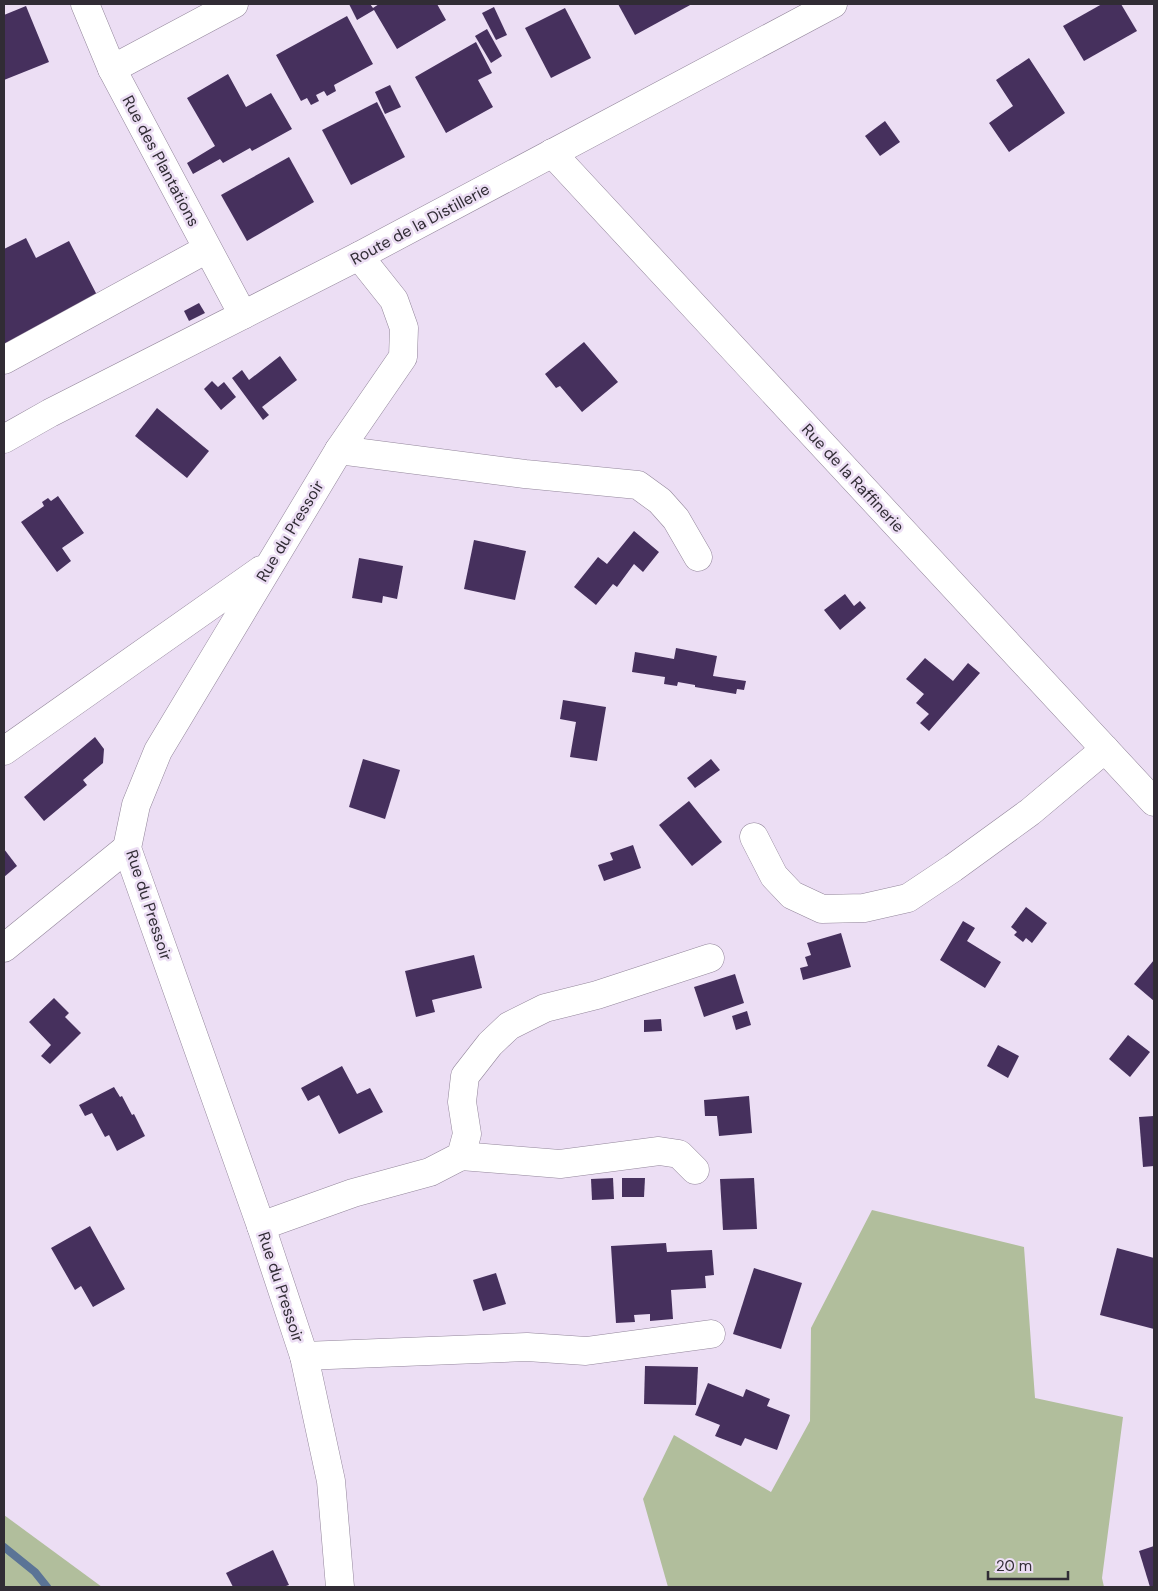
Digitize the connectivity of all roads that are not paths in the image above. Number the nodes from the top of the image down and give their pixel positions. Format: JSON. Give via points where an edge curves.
{"nodes":[{"id":1,"x":86,"y":4,"type":"edge"},
{"id":2,"x":234,"y":4,"type":"edge"},
{"id":3,"x":833,"y":4,"type":"edge"},
{"id":4,"x":112,"y":69,"type":"junction"},
{"id":5,"x":552,"y":153,"type":"junction"},
{"id":6,"x":207,"y":249,"type":"junction"},
{"id":7,"x":359,"y":256,"type":"junction"},
{"id":8,"x":243,"y":315,"type":"junction"},
{"id":9,"x":4,"y":360,"type":"edge"},
{"id":10,"x":4,"y":439,"type":"edge"},
{"id":11,"x":339,"y":450,"type":"junction"},
{"id":12,"x":698,"y":557,"type":"dead end"},
{"id":13,"x":271,"y":563,"type":"junction"},
{"id":14,"x":1105,"y":749,"type":"junction"},
{"id":15,"x":4,"y":751,"type":"edge"},
{"id":16,"x":1154,"y":802,"type":"edge"},
{"id":17,"x":754,"y":838,"type":"dead end"},
{"id":18,"x":127,"y":848,"type":"junction"},
{"id":19,"x":4,"y":948,"type":"edge"},
{"id":20,"x":710,"y":958,"type":"dead end"},
{"id":21,"x":461,"y":1156,"type":"junction"},
{"id":22,"x":695,"y":1170,"type":"dead end"},
{"id":23,"x":261,"y":1226,"type":"junction"},
{"id":24,"x":711,"y":1334,"type":"dead end"},
{"id":25,"x":304,"y":1356,"type":"junction"},
{"id":26,"x":340,"y":1587,"type":"edge"}],
"edges":[{"from":1,"to":4,"type":"street","name":"Rue des Plantations"},
{"from":2,"to":4,"type":"street"},
{"from":3,"to":5,"type":"street","name":"Route de la Distillerie"},
{"from":4,"to":6,"type":"street","name":"Rue des Plantations"},
{"from":5,"to":7,"type":"street","name":"Route de la Distillerie"},
{"from":5,"to":14,"type":"street","name":"Rue de la Raffinerie"},
{"from":6,"to":8,"type":"street","name":"Rue des Plantations"},
{"from":6,"to":9,"type":"street"},
{"from":7,"to":8,"type":"street","name":"Route de la Distillerie"},
{"from":7,"to":11,"type":"street","name":"Rue du Pressoir","via":[[394,300],[404,328],[403,357]]},
{"from":8,"to":10,"type":"street","name":"Route de la Distillerie"},
{"from":11,"to":12,"type":"street","via":[[638,485],[660,501],[676,519]]},
{"from":11,"to":13,"type":"street","name":"Rue du Pressoir"},
{"from":13,"to":15,"type":"street"},
{"from":13,"to":18,"type":"street","name":"Rue du Pressoir","via":[[158,751],[136,805]]},
{"from":14,"to":16,"type":"street","name":"Rue de la Raffinerie"},
{"from":14,"to":17,"type":"street","via":[[1030,812],[908,898],[864,908],[822,909],[792,895],[774,876]]},
{"from":18,"to":19,"type":"street"},
{"from":18,"to":23,"type":"street","name":"Rue du Pressoir"},
{"from":20,"to":21,"type":"street","via":[[545,1008],[509,1026],[465,1076],[462,1102],[468,1134]]},
{"from":21,"to":22,"type":"street","via":[[560,1164],[660,1151],[679,1154]]},
{"from":21,"to":23,"type":"street","via":[[430,1172],[353,1193]]},
{"from":23,"to":25,"type":"street","name":"Rue du Pressoir"},
{"from":24,"to":25,"type":"street","via":[[586,1352],[527,1347]]},
{"from":25,"to":26,"type":"street","name":"Rue du Pressoir","via":[[331,1481]]}]}
